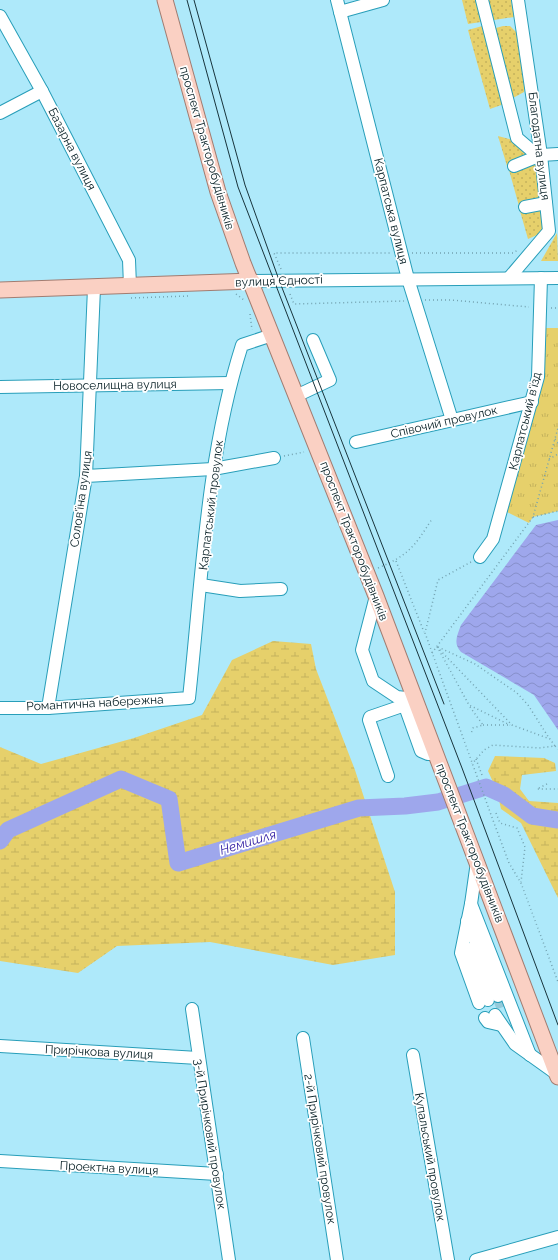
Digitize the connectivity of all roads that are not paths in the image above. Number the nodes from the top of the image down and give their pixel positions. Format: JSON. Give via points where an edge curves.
{"nodes":[{"id":1,"x":165,"y":0,"type":"edge"},
{"id":2,"x":337,"y":0,"type":"edge"},
{"id":3,"x":383,"y":0,"type":"edge"},
{"id":4,"x":482,"y":0,"type":"edge"},
{"id":5,"x":518,"y":0,"type":"edge"},
{"id":6,"x":340,"y":12,"type":"junction"},
{"id":7,"x":0,"y":16,"type":"edge"},
{"id":8,"x":42,"y":91,"type":"junction"},
{"id":9,"x":0,"y":113,"type":"edge"},
{"id":10,"x":558,"y":154,"type":"edge"},
{"id":11,"x":541,"y":155,"type":"junction"},
{"id":12,"x":514,"y":166,"type":"dead end"},
{"id":13,"x":546,"y":203,"type":"junction"},
{"id":14,"x":526,"y":208,"type":"dead end"},
{"id":15,"x":509,"y":278,"type":"junction"},
{"id":16,"x":541,"y":278,"type":"junction"},
{"id":17,"x":558,"y":278,"type":"edge"},
{"id":18,"x":408,"y":279,"type":"junction"},
{"id":19,"x":252,"y":281,"type":"junction"},
{"id":20,"x":130,"y":286,"type":"junction"},
{"id":21,"x":94,"y":288,"type":"junction"},
{"id":22,"x":0,"y":290,"type":"edge"},
{"id":23,"x":272,"y":335,"type":"junction"},
{"id":24,"x":313,"y":340,"type":"dead end"},
{"id":25,"x":230,"y":383,"type":"junction"},
{"id":26,"x":91,"y":385,"type":"junction"},
{"id":27,"x":0,"y":387,"type":"edge"},
{"id":28,"x":296,"y":396,"type":"junction"},
{"id":29,"x":532,"y":402,"type":"junction"},
{"id":30,"x":452,"y":420,"type":"junction"},
{"id":31,"x":356,"y":442,"type":"dead end"},
{"id":32,"x":280,"y":457,"type":"road end"},
{"id":33,"x":213,"y":469,"type":"junction"},
{"id":34,"x":86,"y":476,"type":"junction"},
{"id":35,"x":480,"y":557,"type":"road end"},
{"id":36,"x":201,"y":585,"type":"junction"},
{"id":37,"x":281,"y":589,"type":"dead end"},
{"id":38,"x":376,"y":596,"type":"junction"},
{"id":39,"x":189,"y":698,"type":"joint"},
{"id":40,"x":407,"y":701,"type":"junction"},
{"id":41,"x":0,"y":708,"type":"edge"},
{"id":42,"x":48,"y":708,"type":"junction"},
{"id":43,"x":388,"y":776,"type":"dead end"},
{"id":44,"x":477,"y":861,"type":"junction"},
{"id":45,"x":471,"y":904,"type":"junction"},
{"id":46,"x":466,"y":927,"type":"junction"},
{"id":47,"x":192,"y":1008,"type":"dead end"},
{"id":48,"x":303,"y":1038,"type":"dead end"},
{"id":49,"x":525,"y":1041,"type":"junction"},
{"id":50,"x":0,"y":1046,"type":"edge"},
{"id":51,"x":413,"y":1054,"type":"dead end"},
{"id":52,"x":530,"y":1055,"type":"junction"},
{"id":53,"x":198,"y":1058,"type":"junction"},
{"id":54,"x":557,"y":1075,"type":"edge"},
{"id":55,"x":0,"y":1161,"type":"edge"},
{"id":56,"x":217,"y":1174,"type":"junction"},
{"id":57,"x":558,"y":1237,"type":"edge"},
{"id":58,"x":229,"y":1260,"type":"edge"},
{"id":59,"x":337,"y":1260,"type":"edge"},
{"id":60,"x":448,"y":1260,"type":"edge"},
{"id":61,"x":476,"y":1260,"type":"edge"}],
"edges":[{"from":1,"to":19,"type":"main road","name":"проспект Тракторобудівників","via":[[218,192]]},
{"from":2,"to":6,"type":"street","name":"Карпатська вулиця"},
{"from":3,"to":6,"type":"street"},
{"from":4,"to":11,"type":"street","via":[[517,138]]},
{"from":5,"to":11,"type":"street","name":"Благодатна вулиця"},
{"from":6,"to":18,"type":"street","name":"Карпатська вулиця"},
{"from":7,"to":8,"type":"street","name":"Базарна вулиця"},
{"from":8,"to":9,"type":"street"},
{"from":8,"to":20,"type":"street","name":"Базарна вулиця","via":[[130,260]]},
{"from":10,"to":11,"type":"street"},
{"from":11,"to":12,"type":"street"},
{"from":11,"to":13,"type":"street","name":"Благодатна вулиця"},
{"from":13,"to":14,"type":"street"},
{"from":13,"to":15,"type":"street","name":"Благодатна вулиця","via":[[549,231]]},
{"from":15,"to":16,"type":"street","name":"вулиця Єдності"},
{"from":15,"to":18,"type":"street","name":"вулиця Єдності"},
{"from":16,"to":17,"type":"street","name":"вулиця Єдності"},
{"from":16,"to":29,"type":"street","name":"Карпатський в'їзд","via":[[538,377]]},
{"from":18,"to":19,"type":"street","name":"вулиця Єдності"},
{"from":18,"to":30,"type":"street","name":"Карпатська вулиця"},
{"from":19,"to":20,"type":"main road","name":"вулиця Єдності"},
{"from":19,"to":23,"type":"main road","name":"проспект Тракторобудівників"},
{"from":20,"to":21,"type":"main road","name":"вулиця Єдності"},
{"from":21,"to":22,"type":"main road","name":"вулиця Єдності"},
{"from":21,"to":26,"type":"street","name":"Солов'їна вулиця"},
{"from":23,"to":25,"type":"street","name":"Карпатський провулок","via":[[242,345]]},
{"from":23,"to":28,"type":"main road","name":"проспект Тракторобудівників"},
{"from":24,"to":28,"type":"street","via":[[330,380]]},
{"from":25,"to":26,"type":"street","name":"Новоселищна вулиця"},
{"from":25,"to":33,"type":"street","name":"Карпатський провулок"},
{"from":26,"to":27,"type":"street","name":"Новоселищна вулиця"},
{"from":26,"to":34,"type":"street","name":"Солов'їна вулиця"},
{"from":28,"to":38,"type":"main road","name":"проспект Тракторобудівників"},
{"from":29,"to":30,"type":"street","name":"Співочий провулок"},
{"from":29,"to":35,"type":"street","name":"Карпатський в'їзд","via":[[493,538]]},
{"from":30,"to":31,"type":"street","name":"Співочий провулок"},
{"from":32,"to":33,"type":"street"},
{"from":33,"to":34,"type":"street"},
{"from":33,"to":36,"type":"street","name":"Карпатський провулок"},
{"from":34,"to":42,"type":"street","name":"Солов'їна вулиця"},
{"from":36,"to":37,"type":"street","via":[[240,591]]},
{"from":36,"to":39,"type":"street","name":"Карпатський провулок"},
{"from":38,"to":40,"type":"main road","name":"проспект Тракторобудівників"},
{"from":38,"to":40,"type":"street","via":[[362,650],[373,681]]},
{"from":39,"to":42,"type":"street","name":"Романтична набережна"},
{"from":40,"to":43,"type":"street","via":[[370,717],[369,720]]},
{"from":40,"to":44,"type":"main road","name":"проспект Тракторобудівників","via":[[435,753]]},
{"from":41,"to":42,"type":"street","name":"Романтична набережна"},
{"from":44,"to":45,"type":"street"},
{"from":44,"to":54,"type":"main road","name":"проспект Тракторобудівників"},
{"from":45,"to":46,"type":"street"},
{"from":45,"to":49,"type":"street"},
{"from":46,"to":46,"type":"street","via":[[488,1000],[461,953]]},
{"from":47,"to":53,"type":"street","name":"3-й Прирічковий провулок"},
{"from":48,"to":59,"type":"street","name":"2-й Прирічковий провулок"},
{"from":49,"to":52,"type":"street"},
{"from":49,"to":52,"type":"street","via":[[506,1018],[496,1017],[515,1044]]},
{"from":50,"to":53,"type":"street","name":"Прирічкова вулиця"},
{"from":51,"to":60,"type":"street","name":"Купальський провулок"},
{"from":52,"to":54,"type":"street"},
{"from":53,"to":56,"type":"street","name":"3-й Прирічковий провулок"},
{"from":55,"to":56,"type":"street","name":"Проектна вулиця"},
{"from":56,"to":58,"type":"street","name":"3-й Прирічковий провулок"},
{"from":57,"to":61,"type":"street"}]}
